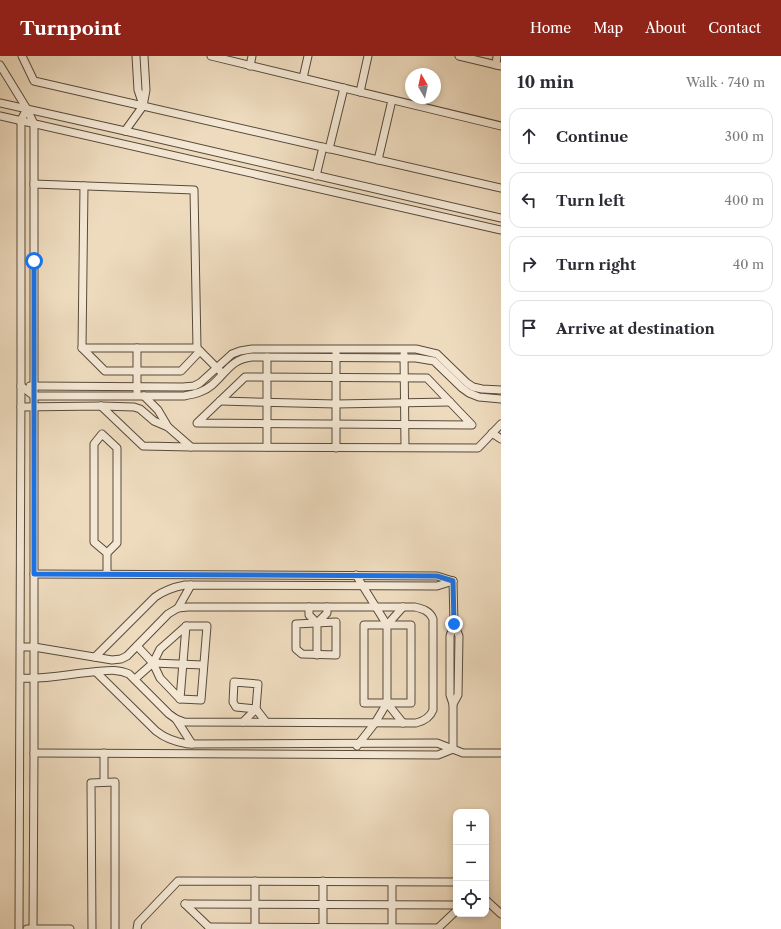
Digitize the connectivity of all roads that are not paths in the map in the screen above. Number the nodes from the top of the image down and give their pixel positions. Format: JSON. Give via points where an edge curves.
{"nodes":[{"id":1,"x":22,"y":56,"type":"edge"},
{"id":2,"x":136,"y":56,"type":"edge"},
{"id":3,"x":144,"y":56,"type":"edge"},
{"id":4,"x":211,"y":56,"type":"edge"},
{"id":5,"x":252,"y":56,"type":"edge"},
{"id":6,"x":308,"y":56,"type":"edge"},
{"id":7,"x":368,"y":56,"type":"edge"},
{"id":8,"x":459,"y":56,"type":"edge"},
{"id":9,"x":497,"y":56,"type":"edge"},
{"id":10,"x":0,"y":65,"type":"edge"},
{"id":11,"x":499,"y":65,"type":"edge"},
{"id":12,"x":250,"y":66,"type":"junction"},
{"id":13,"x":303,"y":78,"type":"junction"},
{"id":14,"x":344,"y":88,"type":"junction"},
{"id":15,"x":360,"y":92,"type":"junction"},
{"id":16,"x":392,"y":100,"type":"junction"},
{"id":17,"x":0,"y":103,"type":"edge"},
{"id":18,"x":143,"y":106,"type":"junction"},
{"id":19,"x":27,"y":109,"type":"junction"},
{"id":20,"x":0,"y":116,"type":"edge"},
{"id":21,"x":21,"y":120,"type":"junction"},
{"id":22,"x":34,"y":124,"type":"junction"},
{"id":23,"x":501,"y":126,"type":"edge"},
{"id":24,"x":125,"y":131,"type":"junction"},
{"id":25,"x":326,"y":148,"type":"junction"},
{"id":26,"x":378,"y":160,"type":"junction"},
{"id":27,"x":316,"y":176,"type":"junction"},
{"id":28,"x":34,"y":184,"type":"junction"},
{"id":29,"x":84,"y":186,"type":"junction"},
{"id":30,"x":501,"y":188,"type":"edge"},
{"id":31,"x":501,"y":218,"type":"edge"},
{"id":32,"x":501,"y":230,"type":"edge"},
{"id":33,"x":82,"y":348,"type":"junction"},
{"id":34,"x":137,"y":348,"type":"junction"},
{"id":35,"x":336,"y":349,"type":"junction"},
{"id":36,"x":404,"y":349,"type":"junction"},
{"id":37,"x":199,"y":350,"type":"junction"},
{"id":38,"x":267,"y":357,"type":"junction"},
{"id":39,"x":336,"y":357,"type":"junction"},
{"id":40,"x":404,"y":358,"type":"junction"},
{"id":41,"x":218,"y":368,"type":"junction"},
{"id":42,"x":137,"y":371,"type":"junction"},
{"id":43,"x":223,"y":374,"type":"junction"},
{"id":44,"x":267,"y":377,"type":"junction"},
{"id":45,"x":336,"y":378,"type":"junction"},
{"id":46,"x":404,"y":378,"type":"junction"},
{"id":47,"x":22,"y":386,"type":"junction"},
{"id":48,"x":33,"y":386,"type":"junction"},
{"id":49,"x":137,"y":388,"type":"junction"},
{"id":50,"x":501,"y":390,"type":"edge"},
{"id":51,"x":34,"y":396,"type":"junction"},
{"id":52,"x":140,"y":396,"type":"junction"},
{"id":53,"x":501,"y":399,"type":"edge"},
{"id":54,"x":220,"y":401,"type":"junction"},
{"id":55,"x":267,"y":402,"type":"junction"},
{"id":56,"x":405,"y":402,"type":"junction"},
{"id":57,"x":450,"y":402,"type":"junction"},
{"id":58,"x":336,"y":404,"type":"junction"},
{"id":59,"x":101,"y":406,"type":"junction"},
{"id":60,"x":21,"y":407,"type":"junction"},
{"id":61,"x":34,"y":407,"type":"junction"},
{"id":62,"x":267,"y":424,"type":"junction"},
{"id":63,"x":336,"y":424,"type":"junction"},
{"id":64,"x":405,"y":424,"type":"junction"},
{"id":65,"x":501,"y":424,"type":"edge"},
{"id":66,"x":168,"y":427,"type":"junction"},
{"id":67,"x":492,"y":433,"type":"junction"},
{"id":68,"x":501,"y":439,"type":"edge"},
{"id":69,"x":191,"y":447,"type":"junction"},
{"id":70,"x":266,"y":447,"type":"junction"},
{"id":71,"x":336,"y":448,"type":"junction"},
{"id":72,"x":405,"y":448,"type":"junction"},
{"id":73,"x":107,"y":553,"type":"junction"},
{"id":74,"x":34,"y":574,"type":"junction"},
{"id":75,"x":107,"y":574,"type":"junction"},
{"id":76,"x":200,"y":574,"type":"junction"},
{"id":77,"x":241,"y":575,"type":"junction"},
{"id":78,"x":269,"y":575,"type":"junction"},
{"id":79,"x":356,"y":575,"type":"junction"},
{"id":80,"x":398,"y":576,"type":"junction"},
{"id":81,"x":453,"y":581,"type":"junction"},
{"id":82,"x":191,"y":585,"type":"junction"},
{"id":83,"x":200,"y":585,"type":"junction"},
{"id":84,"x":241,"y":585,"type":"junction"},
{"id":85,"x":270,"y":585,"type":"junction"},
{"id":86,"x":362,"y":586,"type":"junction"},
{"id":87,"x":399,"y":586,"type":"junction"},
{"id":88,"x":309,"y":607,"type":"junction"},
{"id":89,"x":327,"y":607,"type":"junction"},
{"id":90,"x":376,"y":607,"type":"junction"},
{"id":91,"x":403,"y":607,"type":"junction"},
{"id":92,"x":178,"y":608,"type":"junction"},
{"id":93,"x":317,"y":623,"type":"junction"},
{"id":94,"x":387,"y":625,"type":"junction"},
{"id":95,"x":186,"y":626,"type":"junction"},
{"id":96,"x":137,"y":646,"type":"junction"},
{"id":97,"x":21,"y":647,"type":"junction"},
{"id":98,"x":34,"y":647,"type":"junction"},
{"id":99,"x":317,"y":655,"type":"junction"},
{"id":100,"x":95,"y":657,"type":"junction"},
{"id":101,"x":153,"y":663,"type":"junction"},
{"id":102,"x":183,"y":664,"type":"junction"},
{"id":103,"x":204,"y":665,"type":"junction"},
{"id":104,"x":96,"y":672,"type":"junction"},
{"id":105,"x":21,"y":678,"type":"junction"},
{"id":106,"x":34,"y":679,"type":"junction"},
{"id":107,"x":135,"y":679,"type":"junction"},
{"id":108,"x":180,"y":699,"type":"junction"},
{"id":109,"x":387,"y":703,"type":"junction"},
{"id":110,"x":256,"y":709,"type":"junction"},
{"id":111,"x":176,"y":719,"type":"junction"},
{"id":112,"x":243,"y":722,"type":"junction"},
{"id":113,"x":266,"y":722,"type":"junction"},
{"id":114,"x":375,"y":723,"type":"junction"},
{"id":115,"x":403,"y":723,"type":"junction"},
{"id":116,"x":192,"y":744,"type":"junction"},
{"id":117,"x":205,"y":744,"type":"junction"},
{"id":118,"x":244,"y":744,"type":"junction"},
{"id":119,"x":278,"y":744,"type":"junction"},
{"id":120,"x":359,"y":744,"type":"junction"},
{"id":121,"x":399,"y":744,"type":"junction"},
{"id":122,"x":453,"y":749,"type":"junction"},
{"id":123,"x":34,"y":753,"type":"junction"},
{"id":124,"x":104,"y":753,"type":"junction"},
{"id":125,"x":205,"y":753,"type":"junction"},
{"id":126,"x":501,"y":753,"type":"edge"},
{"id":127,"x":244,"y":754,"type":"junction"},
{"id":128,"x":278,"y":754,"type":"junction"},
{"id":129,"x":351,"y":754,"type":"junction"},
{"id":130,"x":400,"y":754,"type":"junction"},
{"id":131,"x":104,"y":782,"type":"junction"},
{"id":132,"x":255,"y":881,"type":"junction"},
{"id":133,"x":323,"y":881,"type":"junction"},
{"id":134,"x":392,"y":882,"type":"junction"},
{"id":135,"x":453,"y":882,"type":"edge"},
{"id":136,"x":489,"y":903,"type":"edge"},
{"id":137,"x":255,"y":904,"type":"junction"},
{"id":138,"x":323,"y":905,"type":"junction"},
{"id":139,"x":392,"y":905,"type":"junction"},
{"id":140,"x":453,"y":905,"type":"edge"},
{"id":141,"x":453,"y":914,"type":"edge"},
{"id":142,"x":501,"y":914,"type":"edge"},
{"id":143,"x":210,"y":928,"type":"edge"},
{"id":144,"x":255,"y":928,"type":"edge"},
{"id":145,"x":323,"y":928,"type":"edge"},
{"id":146,"x":392,"y":928,"type":"edge"},
{"id":147,"x":438,"y":928,"type":"edge"},
{"id":148,"x":20,"y":929,"type":"edge"},
{"id":149,"x":31,"y":929,"type":"edge"},
{"id":150,"x":70,"y":929,"type":"edge"},
{"id":151,"x":92,"y":929,"type":"edge"},
{"id":152,"x":115,"y":929,"type":"edge"},
{"id":153,"x":137,"y":929,"type":"edge"}],
"edges":[{"from":1,"to":18,"type":"street","via":[[34,81]]},
{"from":2,"to":18,"type":"street","via":[[138,90]]},
{"from":3,"to":18,"type":"street","via":[[146,90]]},
{"from":4,"to":12,"type":"street"},
{"from":5,"to":12,"type":"street"},
{"from":6,"to":13,"type":"street"},
{"from":7,"to":15,"type":"street"},
{"from":8,"to":11,"type":"street"},
{"from":9,"to":11,"type":"street"},
{"from":10,"to":19,"type":"street"},
{"from":12,"to":13,"type":"street"},
{"from":13,"to":14,"type":"street"},
{"from":14,"to":15,"type":"street"},
{"from":14,"to":25,"type":"street"},
{"from":15,"to":16,"type":"street"},
{"from":16,"to":23,"type":"street"},
{"from":16,"to":26,"type":"street"},
{"from":17,"to":19,"type":"street"},
{"from":18,"to":24,"type":"street"},
{"from":18,"to":25,"type":"street"},
{"from":19,"to":21,"type":"street"},
{"from":19,"to":22,"type":"street"},
{"from":19,"to":24,"type":"street"},
{"from":20,"to":21,"type":"street"},
{"from":21,"to":22,"type":"street"},
{"from":21,"to":47,"type":"street"},
{"from":22,"to":28,"type":"street"},
{"from":22,"to":32,"type":"street"},
{"from":24,"to":27,"type":"street"},
{"from":25,"to":26,"type":"street"},
{"from":25,"to":27,"type":"street"},
{"from":26,"to":30,"type":"street"},
{"from":27,"to":31,"type":"street"},
{"from":28,"to":29,"type":"street"},
{"from":28,"to":48,"type":"street"},
{"from":29,"to":33,"type":"street"},
{"from":29,"to":37,"type":"street","via":[[194,190]]},
{"from":33,"to":34,"type":"street"},
{"from":33,"to":42,"type":"street","via":[[105,372]]},
{"from":34,"to":37,"type":"street"},
{"from":34,"to":42,"type":"street"},
{"from":35,"to":36,"type":"street"},
{"from":35,"to":39,"type":"street"},
{"from":35,"to":41,"type":"street","via":[[252,349],[232,354]]},
{"from":36,"to":40,"type":"street"},
{"from":36,"to":50,"type":"street","via":[[437,354],[474,387]]},
{"from":37,"to":41,"type":"street"},
{"from":37,"to":42,"type":"street","via":[[181,371]]},
{"from":38,"to":39,"type":"street"},
{"from":38,"to":43,"type":"street","via":[[243,358]]},
{"from":38,"to":44,"type":"street"},
{"from":39,"to":40,"type":"street"},
{"from":39,"to":45,"type":"street"},
{"from":40,"to":46,"type":"street"},
{"from":40,"to":53,"type":"street","via":[[434,361],[469,393],[479,397]]},
{"from":41,"to":43,"type":"street"},
{"from":41,"to":49,"type":"street","via":[[194,386]]},
{"from":42,"to":49,"type":"street"},
{"from":43,"to":52,"type":"street","via":[[212,385],[196,394]]},
{"from":44,"to":45,"type":"street"},
{"from":44,"to":54,"type":"street","via":[[245,377]]},
{"from":44,"to":55,"type":"street"},
{"from":45,"to":46,"type":"street"},
{"from":45,"to":58,"type":"street"},
{"from":46,"to":56,"type":"street"},
{"from":46,"to":57,"type":"street","via":[[427,378]]},
{"from":47,"to":48,"type":"street"},
{"from":47,"to":51,"type":"street"},
{"from":47,"to":60,"type":"street"},
{"from":48,"to":49,"type":"street"},
{"from":48,"to":51,"type":"street"},
{"from":49,"to":52,"type":"street"},
{"from":51,"to":52,"type":"street"},
{"from":51,"to":61,"type":"street"},
{"from":52,"to":66,"type":"street","via":[[158,410]]},
{"from":54,"to":55,"type":"street"},
{"from":54,"to":62,"type":"street","via":[[197,423]]},
{"from":55,"to":58,"type":"street"},
{"from":55,"to":62,"type":"street"},
{"from":56,"to":57,"type":"street"},
{"from":56,"to":58,"type":"street"},
{"from":56,"to":64,"type":"street"},
{"from":57,"to":64,"type":"street","via":[[472,425]]},
{"from":58,"to":63,"type":"street"},
{"from":59,"to":61,"type":"street"},
{"from":59,"to":66,"type":"street","via":[[134,407]]},
{"from":59,"to":69,"type":"street","via":[[143,446]]},
{"from":60,"to":61,"type":"street"},
{"from":60,"to":97,"type":"street"},
{"from":61,"to":74,"type":"street"},
{"from":62,"to":63,"type":"street"},
{"from":62,"to":70,"type":"street"},
{"from":63,"to":64,"type":"street"},
{"from":63,"to":71,"type":"street"},
{"from":64,"to":72,"type":"street"},
{"from":65,"to":67,"type":"street"},
{"from":66,"to":69,"type":"street"},
{"from":67,"to":68,"type":"street"},
{"from":67,"to":72,"type":"street","via":[[478,448]]},
{"from":69,"to":70,"type":"street"},
{"from":70,"to":71,"type":"street"},
{"from":71,"to":72,"type":"street"},
{"from":73,"to":73,"type":"street","via":[[117,543],[117,448],[102,434],[94,444],[94,542]]},
{"from":73,"to":75,"type":"street"},
{"from":74,"to":75,"type":"street"},
{"from":74,"to":98,"type":"street"},
{"from":75,"to":76,"type":"street"},
{"from":76,"to":77,"type":"street"},
{"from":76,"to":83,"type":"street"},
{"from":77,"to":78,"type":"street"},
{"from":77,"to":84,"type":"street"},
{"from":78,"to":79,"type":"street"},
{"from":78,"to":85,"type":"street"},
{"from":79,"to":80,"type":"street"},
{"from":79,"to":86,"type":"street"},
{"from":80,"to":81,"type":"street","via":[[437,576]]},
{"from":80,"to":87,"type":"street"},
{"from":81,"to":87,"type":"street","via":[[437,586]]},
{"from":81,"to":122,"type":"street","via":[[454,624],[450,636]]},
{"from":82,"to":83,"type":"street"},
{"from":82,"to":92,"type":"street"},
{"from":82,"to":100,"type":"street","via":[[163,591]]},
{"from":83,"to":84,"type":"street"},
{"from":84,"to":85,"type":"street"},
{"from":85,"to":86,"type":"street"},
{"from":86,"to":87,"type":"street"},
{"from":86,"to":90,"type":"street"},
{"from":88,"to":89,"type":"street"},
{"from":88,"to":92,"type":"street"},
{"from":88,"to":93,"type":"street","via":[[310,615]]},
{"from":89,"to":90,"type":"street"},
{"from":89,"to":93,"type":"street","via":[[327,613]]},
{"from":90,"to":91,"type":"street"},
{"from":90,"to":94,"type":"street"},
{"from":91,"to":94,"type":"street"},
{"from":91,"to":115,"type":"street","via":[[422,608],[433,619],[433,705],[428,718],[416,723]]},
{"from":92,"to":96,"type":"street","via":[[168,614]]},
{"from":93,"to":99,"type":"street"},
{"from":93,"to":99,"type":"street","via":[[296,624],[296,649],[302,654]]},
{"from":93,"to":99,"type":"street","via":[[336,622],[336,655]]},
{"from":94,"to":109,"type":"street"},
{"from":94,"to":109,"type":"street","via":[[364,625],[364,703]]},
{"from":94,"to":109,"type":"street","via":[[411,625],[411,703]]},
{"from":95,"to":101,"type":"street","via":[[160,649]]},
{"from":95,"to":102,"type":"street"},
{"from":95,"to":103,"type":"street","via":[[207,626]]},
{"from":96,"to":100,"type":"street","via":[[121,659]]},
{"from":96,"to":101,"type":"street"},
{"from":97,"to":98,"type":"street"},
{"from":97,"to":105,"type":"street"},
{"from":98,"to":100,"type":"street"},
{"from":98,"to":106,"type":"street"},
{"from":101,"to":102,"type":"street"},
{"from":101,"to":107,"type":"street"},
{"from":101,"to":108,"type":"street","via":[[160,678]]},
{"from":102,"to":103,"type":"street"},
{"from":102,"to":108,"type":"street"},
{"from":103,"to":108,"type":"street","via":[[201,700]]},
{"from":104,"to":106,"type":"street"},
{"from":104,"to":107,"type":"street","via":[[122,670]]},
{"from":104,"to":116,"type":"street","via":[[166,739]]},
{"from":105,"to":106,"type":"street"},
{"from":105,"to":148,"type":"street"},
{"from":106,"to":123,"type":"street"},
{"from":107,"to":111,"type":"street"},
{"from":109,"to":114,"type":"street"},
{"from":109,"to":115,"type":"street"},
{"from":110,"to":110,"type":"street","via":[[258,684],[234,682],[233,702],[236,707]]},
{"from":110,"to":112,"type":"street"},
{"from":110,"to":113,"type":"street"},
{"from":111,"to":112,"type":"street","via":[[184,722]]},
{"from":111,"to":116,"type":"street"},
{"from":112,"to":113,"type":"street"},
{"from":113,"to":114,"type":"street"},
{"from":114,"to":115,"type":"street"},
{"from":114,"to":120,"type":"street"},
{"from":116,"to":117,"type":"street"},
{"from":117,"to":118,"type":"street"},
{"from":117,"to":125,"type":"street"},
{"from":118,"to":119,"type":"street"},
{"from":118,"to":127,"type":"street"},
{"from":119,"to":120,"type":"street"},
{"from":119,"to":128,"type":"street"},
{"from":120,"to":121,"type":"street"},
{"from":120,"to":129,"type":"street"},
{"from":121,"to":122,"type":"street","via":[[437,744]]},
{"from":121,"to":130,"type":"street"},
{"from":122,"to":126,"type":"street","via":[[463,753]]},
{"from":122,"to":130,"type":"street","via":[[438,754]]},
{"from":123,"to":124,"type":"street"},
{"from":123,"to":149,"type":"street"},
{"from":124,"to":125,"type":"street"},
{"from":124,"to":131,"type":"street"},
{"from":125,"to":127,"type":"street"},
{"from":127,"to":128,"type":"street"},
{"from":128,"to":129,"type":"street"},
{"from":129,"to":130,"type":"street"},
{"from":131,"to":151,"type":"street","via":[[91,783]]},
{"from":131,"to":152,"type":"street","via":[[115,782]]},
{"from":132,"to":133,"type":"street"},
{"from":132,"to":137,"type":"street"},
{"from":132,"to":153,"type":"street","via":[[178,881],[138,923]]},
{"from":133,"to":134,"type":"street"},
{"from":133,"to":138,"type":"street"},
{"from":134,"to":135,"type":"street"},
{"from":134,"to":139,"type":"street"},
{"from":136,"to":142,"type":"street"},
{"from":137,"to":138,"type":"street"},
{"from":137,"to":143,"type":"street","via":[[185,904]]},
{"from":137,"to":144,"type":"street"},
{"from":138,"to":139,"type":"street"},
{"from":138,"to":145,"type":"street"},
{"from":139,"to":140,"type":"street"},
{"from":139,"to":146,"type":"street"},
{"from":141,"to":147,"type":"street"},
{"from":143,"to":144,"type":"street"},
{"from":144,"to":145,"type":"street"},
{"from":145,"to":146,"type":"street"},
{"from":146,"to":147,"type":"street"},
{"from":149,"to":150,"type":"street"}]}
